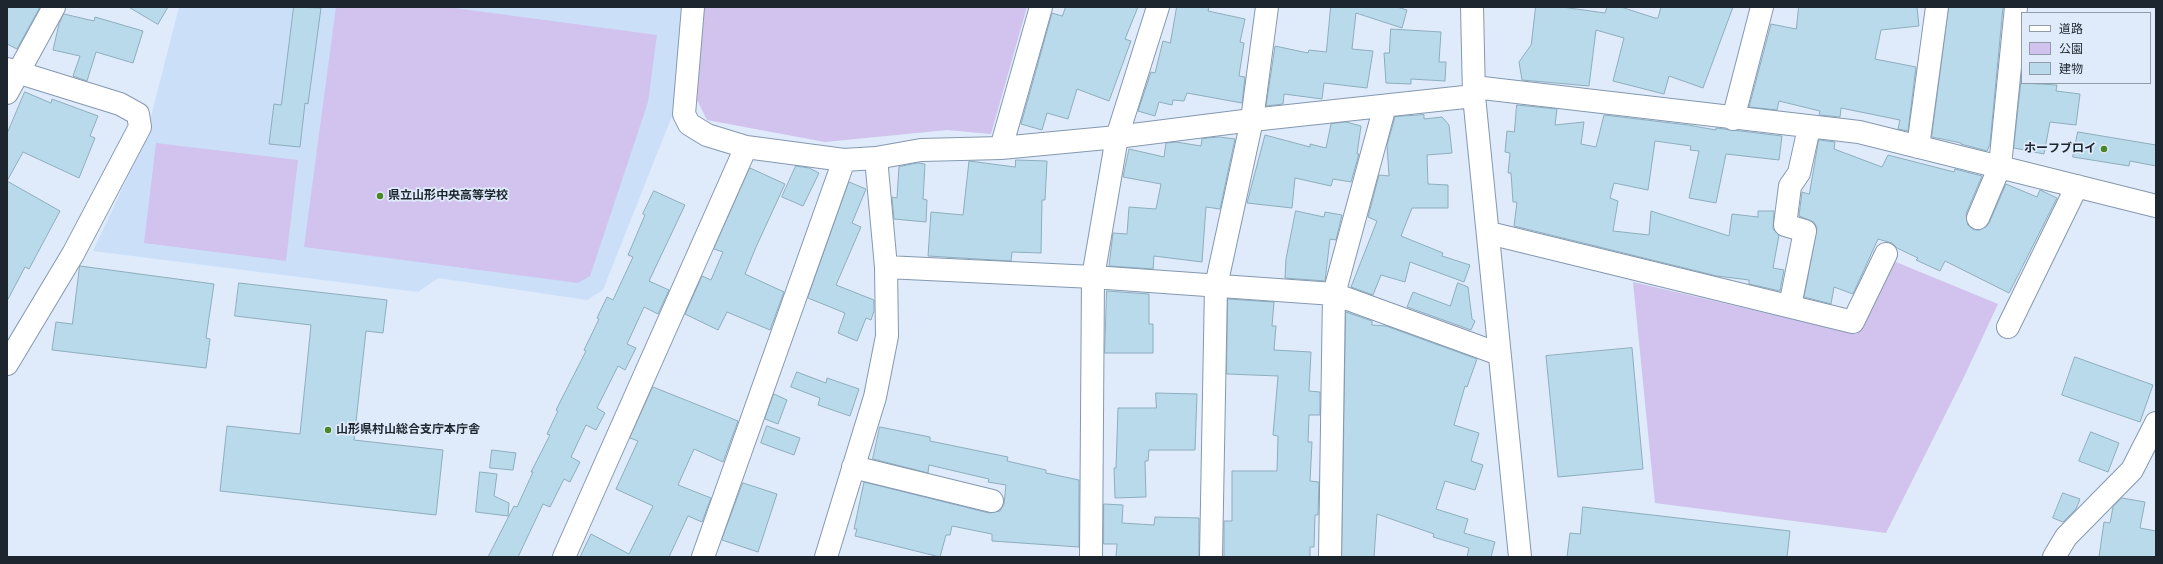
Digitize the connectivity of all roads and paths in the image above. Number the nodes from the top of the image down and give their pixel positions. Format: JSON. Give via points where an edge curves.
{"nodes":[{"id":1,"x":54,"y":7,"type":"edge"},
{"id":2,"x":693,"y":7,"type":"edge"},
{"id":3,"x":1041,"y":7,"type":"edge"},
{"id":4,"x":1158,"y":7,"type":"edge"},
{"id":5,"x":1267,"y":7,"type":"edge"},
{"id":6,"x":1472,"y":7,"type":"edge"},
{"id":7,"x":1762,"y":7,"type":"edge"},
{"id":8,"x":1937,"y":7,"type":"edge"},
{"id":9,"x":2016,"y":7,"type":"edge"},
{"id":10,"x":13,"y":71,"type":"edge"},
{"id":11,"x":1474,"y":91,"type":"junction"},
{"id":12,"x":7,"y":93,"type":"edge"},
{"id":13,"x":1385,"y":106,"type":"junction"},
{"id":14,"x":1733,"y":118,"type":"junction"},
{"id":15,"x":1252,"y":120,"type":"junction"},
{"id":16,"x":1809,"y":128,"type":"junction"},
{"id":17,"x":1117,"y":137,"type":"junction"},
{"id":18,"x":746,"y":147,"type":"junction"},
{"id":19,"x":1918,"y":147,"type":"junction"},
{"id":20,"x":1001,"y":148,"type":"junction"},
{"id":21,"x":876,"y":158,"type":"junction"},
{"id":22,"x":844,"y":160,"type":"junction"},
{"id":23,"x":2000,"y":166,"type":"junction"},
{"id":24,"x":2077,"y":186,"type":"junction"},
{"id":25,"x":2156,"y":206,"type":"edge"},
{"id":26,"x":1978,"y":218,"type":"dead end"},
{"id":27,"x":1489,"y":233,"type":"junction"},
{"id":28,"x":1886,"y":254,"type":"dead end"},
{"id":29,"x":886,"y":267,"type":"junction"},
{"id":30,"x":1093,"y":277,"type":"junction"},
{"id":31,"x":1216,"y":286,"type":"junction"},
{"id":32,"x":1334,"y":294,"type":"junction"},
{"id":33,"x":1790,"y":306,"type":"junction"},
{"id":34,"x":2008,"y":326,"type":"dead end"},
{"id":35,"x":1499,"y":354,"type":"junction"},
{"id":36,"x":7,"y":364,"type":"edge"},
{"id":37,"x":2156,"y":423,"type":"edge"},
{"id":38,"x":853,"y":467,"type":"junction"},
{"id":39,"x":992,"y":501,"type":"dead end"},
{"id":40,"x":564,"y":557,"type":"edge"},
{"id":41,"x":703,"y":557,"type":"edge"},
{"id":42,"x":826,"y":557,"type":"edge"},
{"id":43,"x":1091,"y":557,"type":"edge"},
{"id":44,"x":1211,"y":557,"type":"edge"},
{"id":45,"x":1330,"y":557,"type":"edge"},
{"id":46,"x":1520,"y":557,"type":"edge"},
{"id":47,"x":2054,"y":557,"type":"edge"}],
"edges":[{"from":1,"to":10,"type":"street"},
{"from":2,"to":18,"type":"street","via":[[684,114],[689,124],[707,135]]},
{"from":3,"to":20,"type":"street"},
{"from":4,"to":17,"type":"street"},
{"from":5,"to":15,"type":"street"},
{"from":6,"to":11,"type":"street"},
{"from":7,"to":14,"type":"street"},
{"from":8,"to":19,"type":"street"},
{"from":9,"to":23,"type":"street"},
{"from":10,"to":12,"type":"street"},
{"from":10,"to":36,"type":"street","via":[[120,104],[138,114],[140,127],[73,254]]},
{"from":11,"to":13,"type":"street"},
{"from":11,"to":14,"type":"street"},
{"from":11,"to":27,"type":"street"},
{"from":13,"to":15,"type":"street"},
{"from":13,"to":32,"type":"street"},
{"from":14,"to":16,"type":"street"},
{"from":15,"to":17,"type":"street"},
{"from":15,"to":31,"type":"street"},
{"from":16,"to":19,"type":"street","via":[[1859,132]]},
{"from":16,"to":33,"type":"street","via":[[1799,173],[1790,186],[1785,225],[1805,231]]},
{"from":17,"to":20,"type":"street"},
{"from":17,"to":30,"type":"street"},
{"from":18,"to":22,"type":"street"},
{"from":18,"to":40,"type":"street"},
{"from":19,"to":23,"type":"street"},
{"from":20,"to":21,"type":"street","via":[[920,150]]},
{"from":21,"to":22,"type":"street"},
{"from":21,"to":29,"type":"street"},
{"from":22,"to":41,"type":"street"},
{"from":23,"to":24,"type":"street"},
{"from":23,"to":26,"type":"street"},
{"from":24,"to":25,"type":"street"},
{"from":24,"to":34,"type":"street"},
{"from":27,"to":33,"type":"street"},
{"from":27,"to":35,"type":"street"},
{"from":28,"to":33,"type":"street","via":[[1853,322]]},
{"from":29,"to":30,"type":"street"},
{"from":29,"to":38,"type":"street","via":[[887,336],[875,397]]},
{"from":30,"to":31,"type":"street"},
{"from":30,"to":43,"type":"street"},
{"from":31,"to":32,"type":"street"},
{"from":31,"to":44,"type":"street"},
{"from":32,"to":35,"type":"street"},
{"from":32,"to":45,"type":"street"},
{"from":35,"to":46,"type":"street"},
{"from":37,"to":47,"type":"street","via":[[2132,470],[2066,537]]},
{"from":38,"to":39,"type":"street"},
{"from":38,"to":42,"type":"street"}]}
